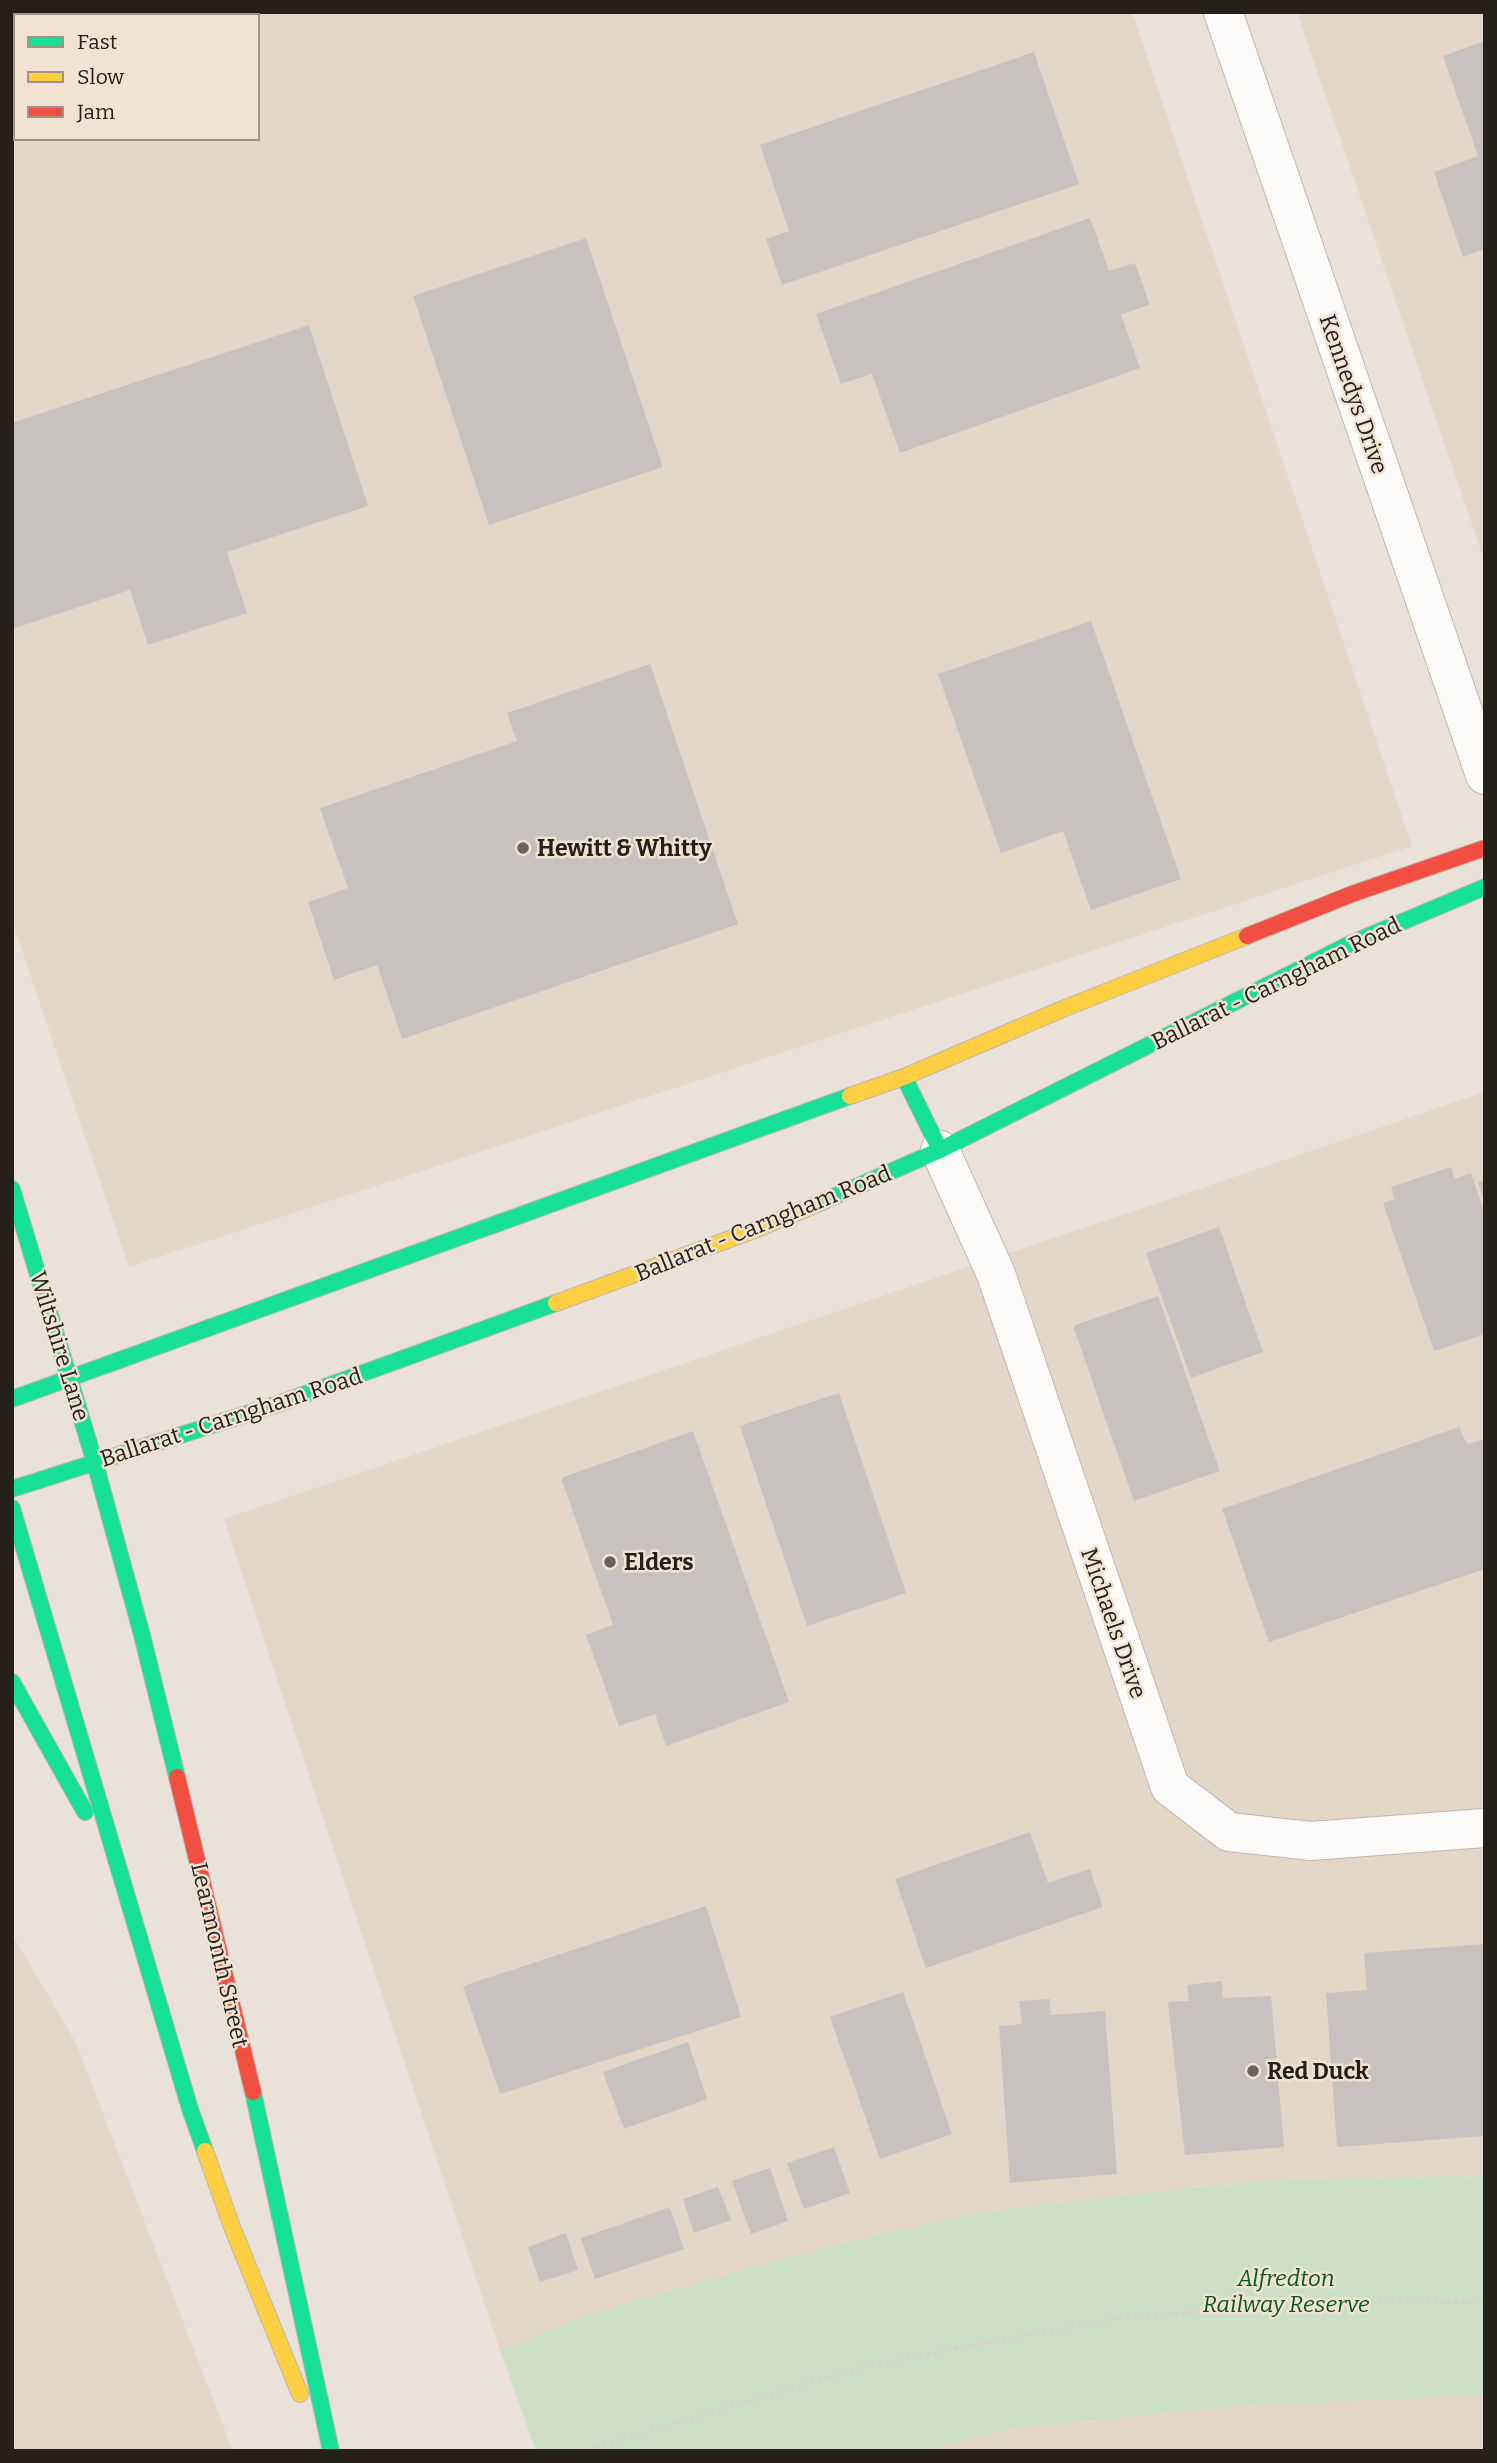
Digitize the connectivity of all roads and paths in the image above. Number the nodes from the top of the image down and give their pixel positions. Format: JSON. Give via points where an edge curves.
{"nodes":[{"id":1,"x":1223,"y":12,"type":"edge"},
{"id":2,"x":1485,"y":775,"type":"edge"},
{"id":3,"x":1485,"y":848,"type":"edge"},
{"id":4,"x":1485,"y":887,"type":"edge"},
{"id":5,"x":904,"y":1077,"type":"junction"},
{"id":6,"x":940,"y":1150,"type":"junction"},
{"id":7,"x":12,"y":1189,"type":"edge"},
{"id":8,"x":68,"y":1378,"type":"junction"},
{"id":9,"x":12,"y":1399,"type":"edge"},
{"id":10,"x":95,"y":1462,"type":"junction"},
{"id":11,"x":12,"y":1489,"type":"edge"},
{"id":12,"x":12,"y":1508,"type":"edge"},
{"id":13,"x":12,"y":1682,"type":"edge"},
{"id":14,"x":1485,"y":1828,"type":"edge"},
{"id":15,"x":119,"y":1872,"type":"junction"},
{"id":16,"x":1485,"y":2302,"type":"edge"},
{"id":17,"x":323,"y":2451,"type":"edge"},
{"id":18,"x":331,"y":2451,"type":"edge"},
{"id":19,"x":583,"y":2451,"type":"edge"}],
"edges":[{"from":1,"to":2,"type":"street","name":"Kennedys Drive"},
{"from":3,"to":5,"type":"main road","name":"Ballarat - Carngham Road","via":[[1352,894]]},
{"from":4,"to":6,"type":"main road","name":"Ballarat - Carngham Road","via":[[1352,943]]},
{"from":5,"to":6,"type":"main road"},
{"from":5,"to":8,"type":"main road","name":"Ballarat - Carngham Road"},
{"from":6,"to":10,"type":"main road","name":"Ballarat - Carngham Road","via":[[757,1228],[473,1334],[278,1404]]},
{"from":6,"to":14,"type":"street","name":"Michaels Drive","via":[[996,1275],[1170,1787],[1229,1832],[1311,1841]]},
{"from":7,"to":8,"type":"main road","name":"Wiltshire Lane"},
{"from":8,"to":9,"type":"main road","name":"Ballarat - Carngham Road"},
{"from":8,"to":10,"type":"main road","name":"Wiltshire Lane"},
{"from":10,"to":11,"type":"main road","name":"Ballarat - Carngham Road"},
{"from":10,"to":18,"type":"main road","name":"Learmonth Street","via":[[240,2035]]},
{"from":12,"to":15,"type":"main road"},
{"from":13,"to":15,"type":"main road"},
{"from":15,"to":17,"type":"main road","via":[[211,2171]]},
{"from":16,"to":19,"type":"path","via":[[1354,2301],[1115,2318],[863,2367]]}]}
